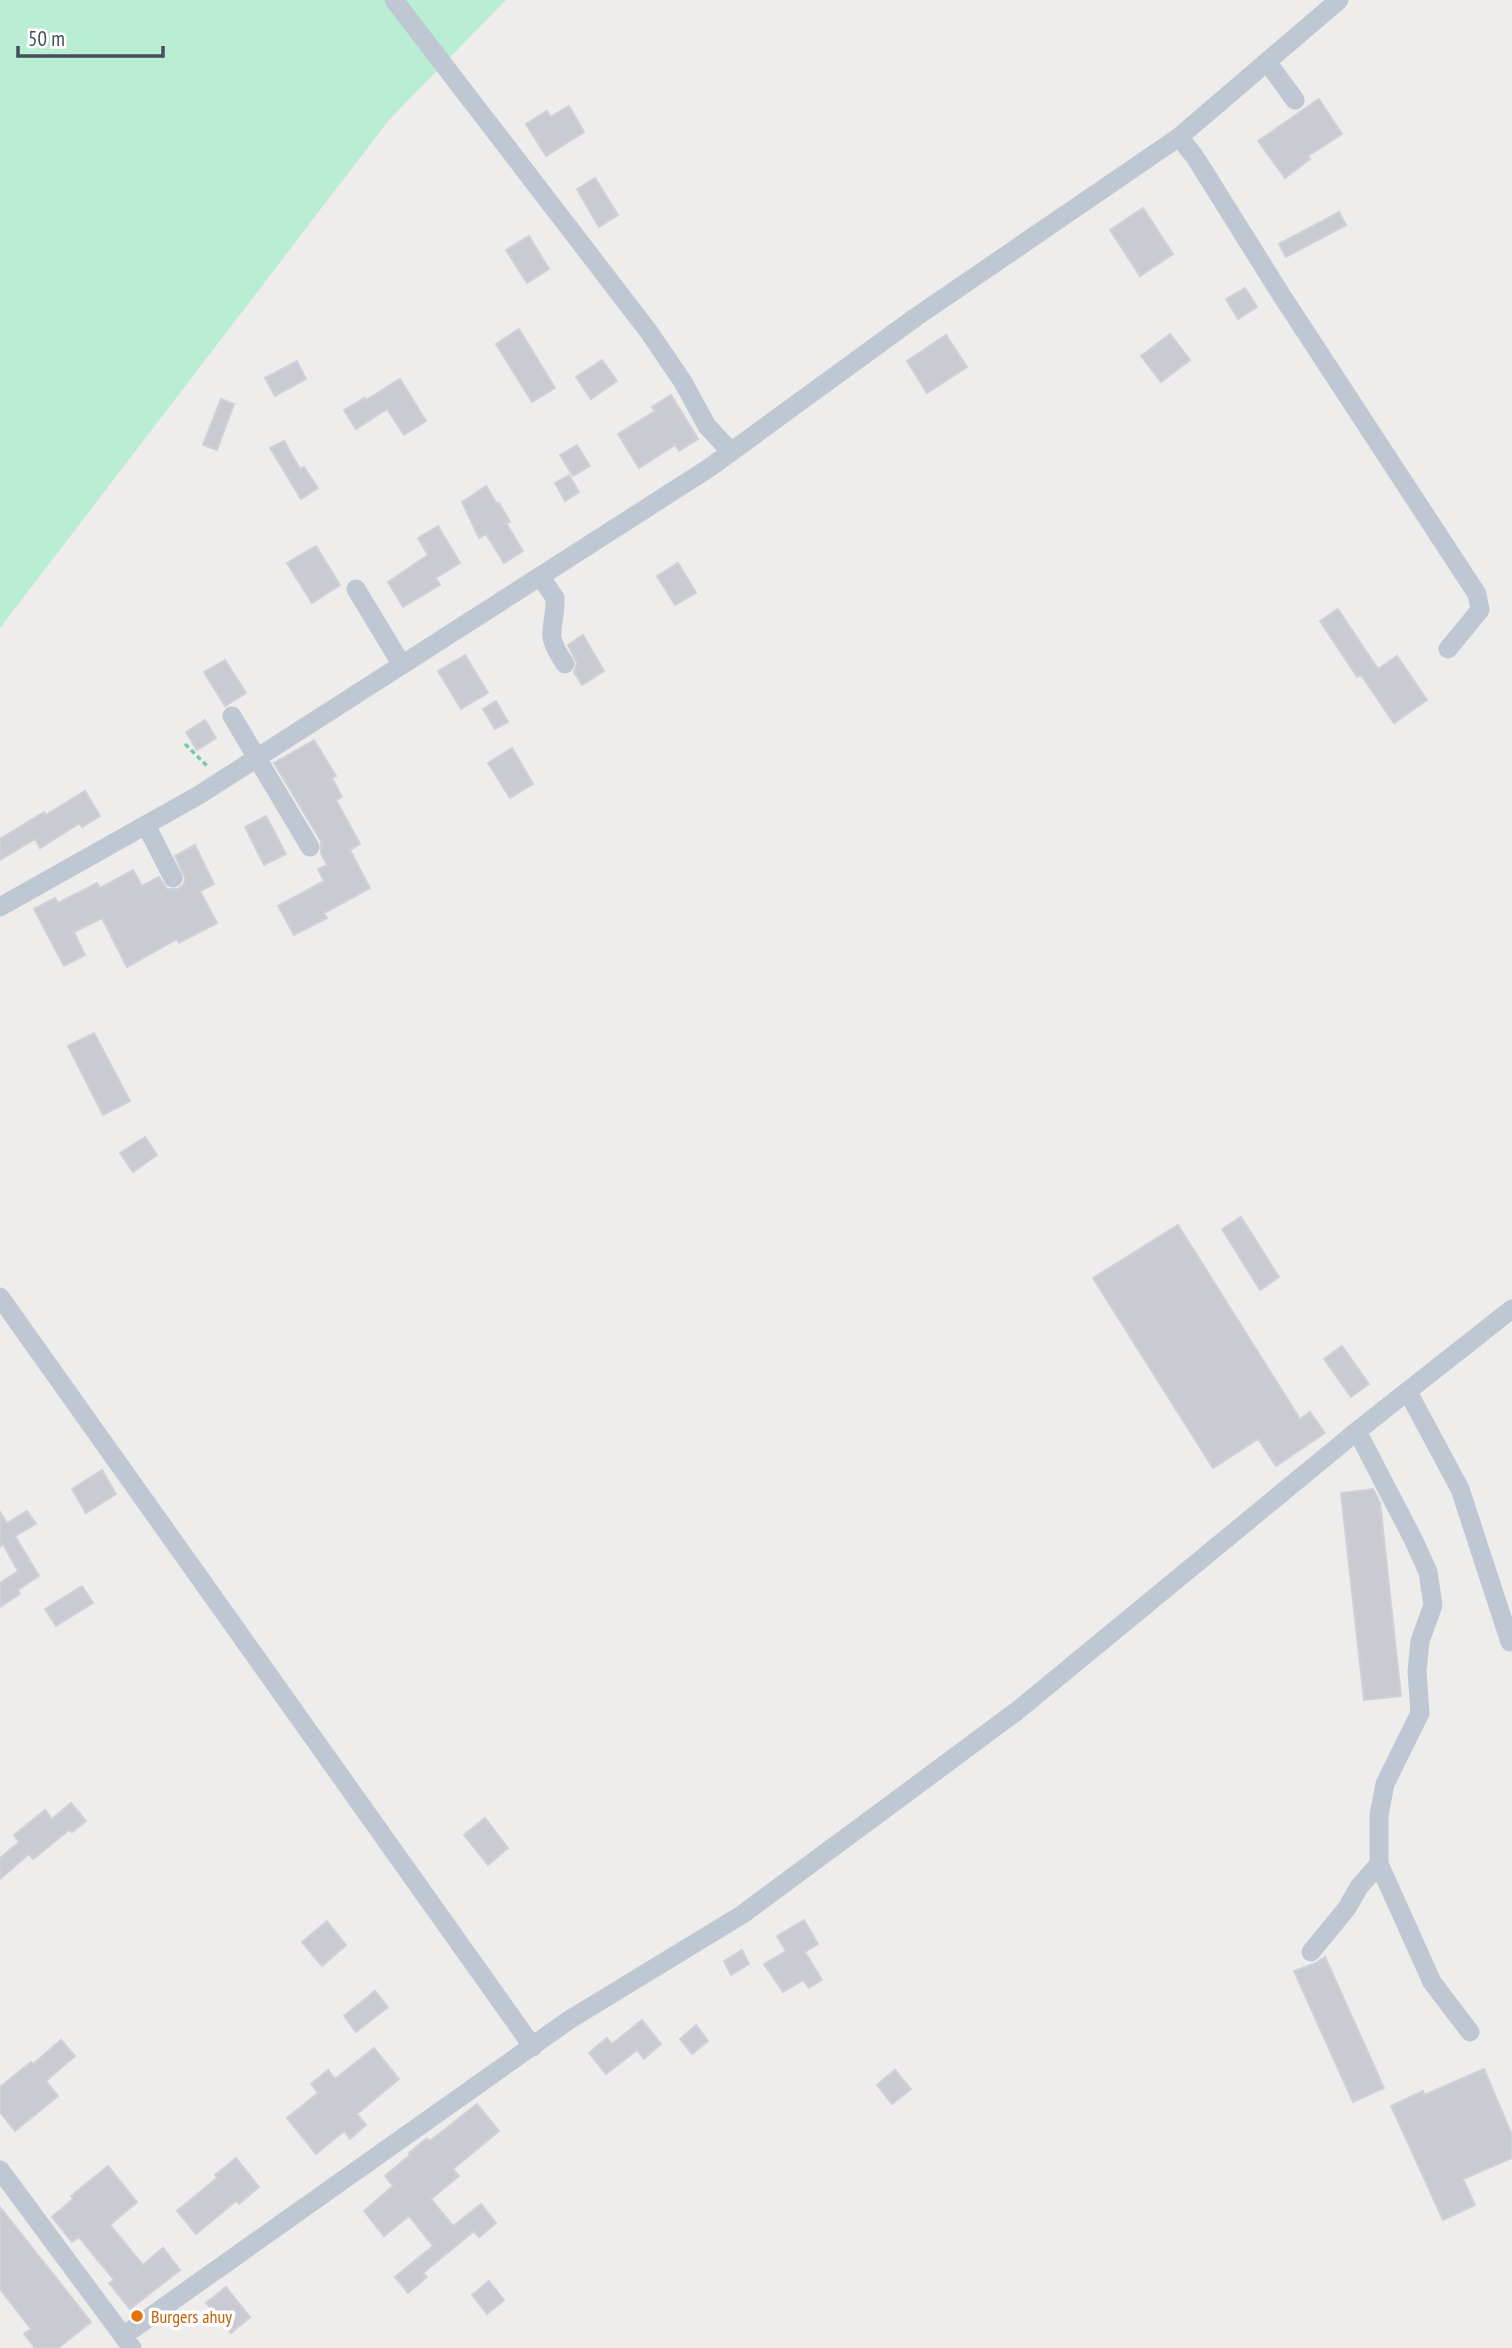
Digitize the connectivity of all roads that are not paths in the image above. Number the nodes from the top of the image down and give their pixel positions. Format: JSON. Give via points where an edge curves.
{"nodes":[{"id":1,"x":394,"y":0,"type":"edge"},
{"id":2,"x":1339,"y":0,"type":"edge"},
{"id":3,"x":1267,"y":62,"type":"junction"},
{"id":4,"x":1295,"y":100,"type":"dead end"},
{"id":5,"x":1179,"y":137,"type":"junction"},
{"id":6,"x":731,"y":452,"type":"junction"},
{"id":7,"x":540,"y":576,"type":"junction"},
{"id":8,"x":356,"y":589,"type":"dead end"},
{"id":9,"x":1448,"y":649,"type":"dead end"},
{"id":10,"x":565,"y":664,"type":"dead end"},
{"id":11,"x":402,"y":665,"type":"junction"},
{"id":12,"x":232,"y":716,"type":"dead end"},
{"id":13,"x":256,"y":759,"type":"junction"},
{"id":14,"x":146,"y":825,"type":"junction"},
{"id":15,"x":310,"y":847,"type":"dead end"},
{"id":16,"x":173,"y":878,"type":"dead end"},
{"id":17,"x":0,"y":908,"type":"edge"},
{"id":18,"x":0,"y":1297,"type":"edge"},
{"id":19,"x":1512,"y":1310,"type":"edge"},
{"id":20,"x":1408,"y":1392,"type":"junction"},
{"id":21,"x":1357,"y":1432,"type":"junction"},
{"id":22,"x":1510,"y":1642,"type":"dead end"},
{"id":23,"x":1379,"y":1864,"type":"junction"},
{"id":24,"x":1311,"y":1952,"type":"dead end"},
{"id":25,"x":1471,"y":2032,"type":"dead end"},
{"id":26,"x":533,"y":2047,"type":"junction"},
{"id":27,"x":0,"y":2170,"type":"edge"},
{"id":28,"x":127,"y":2342,"type":"edge"}],
"edges":[{"from":1,"to":6,"type":"street","via":[[649,332],[707,426]]},
{"from":2,"to":3,"type":"street"},
{"from":3,"to":4,"type":"street"},
{"from":3,"to":5,"type":"street"},
{"from":5,"to":6,"type":"street","via":[[916,317]]},
{"from":5,"to":9,"type":"street","via":[[1478,594],[1480,610]]},
{"from":6,"to":7,"type":"street"},
{"from":7,"to":10,"type":"street","via":[[555,598],[552,642]]},
{"from":7,"to":11,"type":"street"},
{"from":8,"to":11,"type":"street"},
{"from":11,"to":13,"type":"street"},
{"from":12,"to":13,"type":"street"},
{"from":13,"to":14,"type":"street"},
{"from":13,"to":15,"type":"street"},
{"from":14,"to":16,"type":"street"},
{"from":14,"to":17,"type":"street"},
{"from":18,"to":26,"type":"street"},
{"from":19,"to":20,"type":"street"},
{"from":20,"to":21,"type":"street"},
{"from":20,"to":22,"type":"street","via":[[1460,1489]]},
{"from":21,"to":23,"type":"street","via":[[1428,1572],[1433,1605],[1420,1641],[1420,1713],[1385,1784],[1378,1815]]},
{"from":21,"to":26,"type":"street","via":[[1017,1711],[743,1914],[569,2020]]},
{"from":23,"to":24,"type":"street"},
{"from":23,"to":25,"type":"street","via":[[1432,1982]]},
{"from":26,"to":28,"type":"street"},
{"from":27,"to":28,"type":"street"}]}
